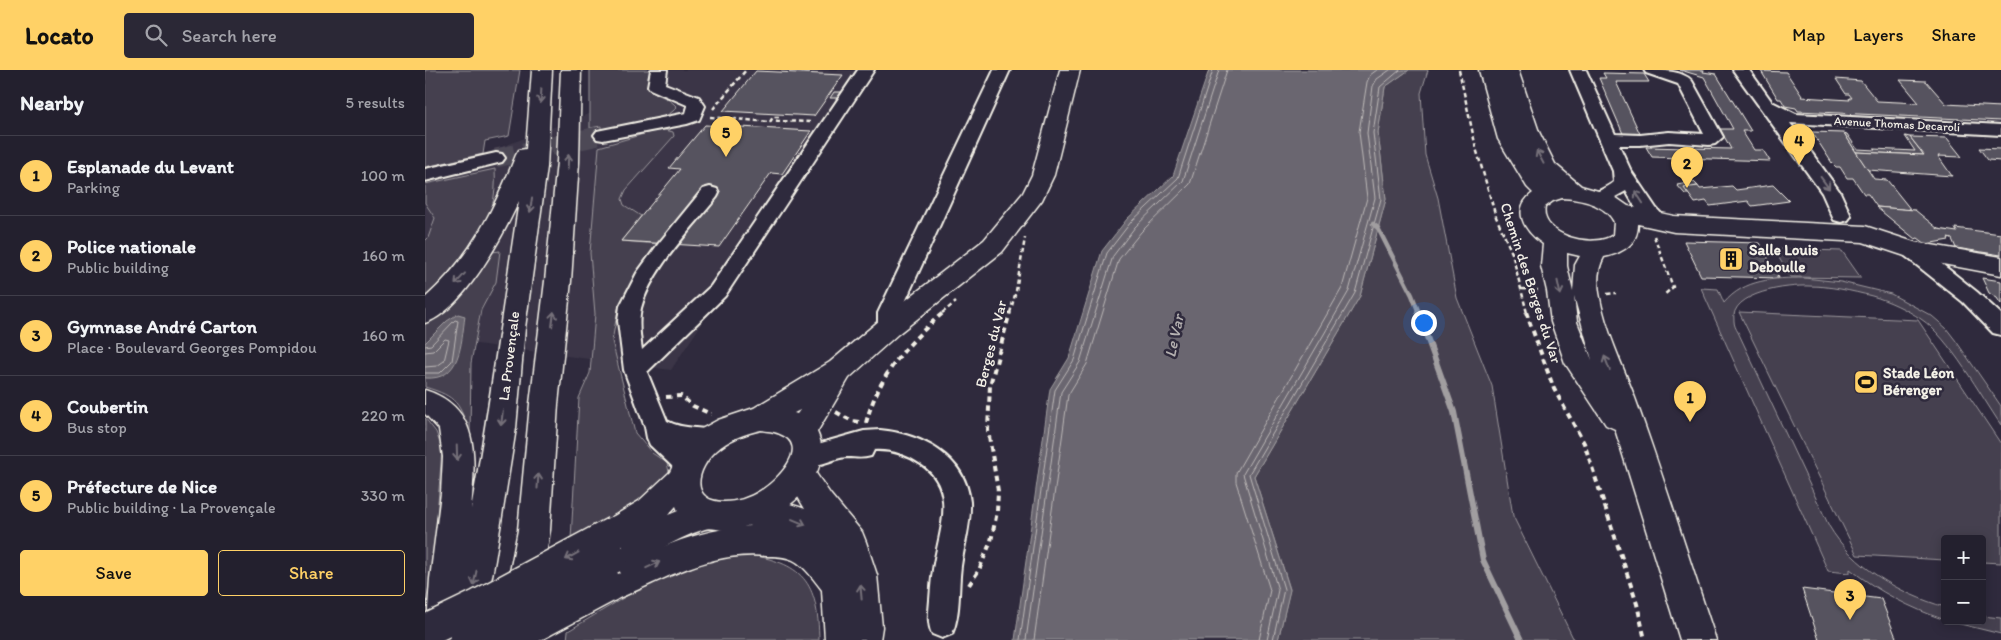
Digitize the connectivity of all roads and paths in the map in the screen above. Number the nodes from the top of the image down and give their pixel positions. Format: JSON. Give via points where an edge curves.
{"nodes":[{"id":1,"x":542,"y":70,"type":"edge"},
{"id":2,"x":571,"y":70,"type":"edge"},
{"id":3,"x":659,"y":70,"type":"edge"},
{"id":4,"x":746,"y":70,"type":"edge"},
{"id":5,"x":866,"y":70,"type":"edge"},
{"id":6,"x":1002,"y":70,"type":"edge"},
{"id":7,"x":1070,"y":70,"type":"edge"},
{"id":8,"x":1459,"y":70,"type":"edge"},
{"id":9,"x":1489,"y":70,"type":"edge"},
{"id":10,"x":1508,"y":70,"type":"edge"},
{"id":11,"x":1579,"y":70,"type":"edge"},
{"id":12,"x":1652,"y":70,"type":"edge"},
{"id":13,"x":1739,"y":72,"type":"edge"},
{"id":14,"x":789,"y":121,"type":"dead end"},
{"id":15,"x":540,"y":122,"type":"junction"},
{"id":16,"x":1790,"y":124,"type":"junction"},
{"id":17,"x":2001,"y":130,"type":"edge"},
{"id":18,"x":603,"y":135,"type":"tunnel mouth"},
{"id":19,"x":1608,"y":139,"type":"junction"},
{"id":20,"x":496,"y":158,"type":"tunnel mouth"},
{"id":21,"x":1622,"y":170,"type":"junction"},
{"id":22,"x":425,"y":175,"type":"edge"},
{"id":23,"x":1573,"y":191,"type":"junction"},
{"id":24,"x":710,"y":193,"type":"dead end"},
{"id":25,"x":1543,"y":196,"type":"junction"},
{"id":26,"x":1599,"y":198,"type":"junction"},
{"id":27,"x":1841,"y":216,"type":"junction"},
{"id":28,"x":1622,"y":223,"type":"junction"},
{"id":29,"x":1667,"y":223,"type":"junction"},
{"id":30,"x":1871,"y":228,"type":"junction"},
{"id":31,"x":1803,"y":230,"type":"junction"},
{"id":32,"x":1024,"y":240,"type":"dead end"},
{"id":33,"x":1555,"y":240,"type":"junction"},
{"id":34,"x":1019,"y":243,"type":"dead end"},
{"id":35,"x":1595,"y":249,"type":"junction"},
{"id":36,"x":1020,"y":266,"type":"dead end"},
{"id":37,"x":2001,"y":266,"type":"edge"},
{"id":38,"x":1956,"y":270,"type":"junction"},
{"id":39,"x":1664,"y":295,"type":"dead end"},
{"id":40,"x":959,"y":299,"type":"dead end"},
{"id":41,"x":425,"y":313,"type":"edge"},
{"id":42,"x":889,"y":327,"type":"junction"},
{"id":43,"x":2001,"y":327,"type":"edge"},
{"id":44,"x":635,"y":370,"type":"junction"},
{"id":45,"x":840,"y":370,"type":"junction"},
{"id":46,"x":425,"y":401,"type":"edge"},
{"id":47,"x":761,"y":418,"type":"junction"},
{"id":48,"x":866,"y":423,"type":"dead end"},
{"id":49,"x":657,"y":427,"type":"junction"},
{"id":50,"x":709,"y":439,"type":"junction"},
{"id":51,"x":1634,"y":442,"type":"junction"},
{"id":52,"x":803,"y":454,"type":"junction"},
{"id":53,"x":685,"y":473,"type":"junction"},
{"id":54,"x":751,"y":512,"type":"junction"},
{"id":55,"x":706,"y":514,"type":"junction"},
{"id":56,"x":534,"y":530,"type":"junction"},
{"id":57,"x":612,"y":559,"type":"junction"},
{"id":58,"x":839,"y":584,"type":"junction"},
{"id":59,"x":963,"y":593,"type":"dead end"},
{"id":60,"x":943,"y":624,"type":"dead end"},
{"id":61,"x":425,"y":630,"type":"edge"},
{"id":62,"x":443,"y":640,"type":"edge"},
{"id":63,"x":463,"y":640,"type":"edge"},
{"id":64,"x":508,"y":640,"type":"edge"},
{"id":65,"x":514,"y":640,"type":"edge"},
{"id":66,"x":540,"y":640,"type":"edge"},
{"id":67,"x":843,"y":640,"type":"edge"},
{"id":68,"x":862,"y":640,"type":"edge"},
{"id":69,"x":1645,"y":640,"type":"edge"},
{"id":70,"x":1698,"y":640,"type":"edge"}],
"edges":[{"from":1,"to":15,"type":"main road","name":"La Provençale","one_way":true},
{"from":56,"to":2,"type":"main road","one_way":true,"via":[[568,162]]},
{"from":3,"to":18,"type":"street","via":[[656,86],[693,101],[697,106],[693,116]]},
{"from":4,"to":14,"type":"path","via":[[706,117],[770,122],[773,117],[779,117],[777,121]]},
{"from":5,"to":44,"type":"street","via":[[717,291]]},
{"from":6,"to":42,"type":"street","via":[[889,312]]},
{"from":7,"to":42,"type":"main road","via":[[1035,195],[993,246]]},
{"from":8,"to":69,"type":"path","name":"Chemin des Berges du Var","via":[[1476,148],[1497,217],[1512,253],[1526,311],[1554,389],[1584,443],[1637,604]]},
{"from":9,"to":25,"type":"main road","via":[[1509,139]]},
{"from":23,"to":10,"type":"main road","one_way":true,"via":[[1544,165]]},
{"from":11,"to":19,"type":"street"},
{"from":12,"to":19,"type":"street","via":[[1684,81],[1714,137],[1709,140],[1669,137]]},
{"from":13,"to":16,"type":"street","via":[[1774,117]]},
{"from":15,"to":41,"type":"main road","one_way":true,"via":[[490,240],[477,260]]},
{"from":15,"to":63,"type":"main road","name":"La Provençale","one_way":true,"via":[[501,428]]},
{"from":16,"to":17,"type":"street","name":"Avenue Thomas Decaroli"},
{"from":16,"to":27,"type":"street","one_way":true,"via":[[1787,133],[1831,192]]},
{"from":19,"to":21,"type":"street"},
{"from":20,"to":22,"type":"street"},
{"from":21,"to":26,"type":"street","via":[[1623,183]]},
{"from":29,"to":21,"type":"street","one_way":true,"via":[[1649,212]]},
{"from":23,"to":25,"type":"main road"},
{"from":23,"to":26,"type":"main road"},
{"from":24,"to":44,"type":"street","via":[[643,282],[631,306],[629,334]]},
{"from":25,"to":33,"type":"main road","via":[[1536,201],[1533,217],[1541,229]]},
{"from":26,"to":28,"type":"main road"},
{"from":27,"to":30,"type":"main road","via":[[1861,218]]},
{"from":27,"to":31,"type":"main road","via":[[1832,222]]},
{"from":28,"to":29,"type":"main road"},
{"from":28,"to":35,"type":"main road","via":[[1622,240]]},
{"from":29,"to":31,"type":"main road"},
{"from":29,"to":39,"type":"path","via":[[1676,232],[1653,236],[1673,287]]},
{"from":30,"to":31,"type":"main road"},
{"from":30,"to":38,"type":"main road"},
{"from":32,"to":34,"type":"path"},
{"from":33,"to":35,"type":"main road","via":[[1582,249]]},
{"from":33,"to":51,"type":"main road","one_way":true,"via":[[1554,266],[1564,322],[1579,363]]},
{"from":51,"to":35,"type":"main road","one_way":true,"via":[[1599,343],[1587,294],[1587,265]]},
{"from":36,"to":59,"type":"path","name":"Berges du Var","via":[[989,385],[988,430],[998,491],[997,512],[991,541],[979,570]]},
{"from":37,"to":38,"type":"main road"},
{"from":38,"to":43,"type":"street","via":[[1970,297]]},
{"from":40,"to":48,"type":"path","via":[[922,330],[889,370],[871,404]]},
{"from":42,"to":45,"type":"main road"},
{"from":44,"to":49,"type":"street"},
{"from":45,"to":47,"type":"main road"},
{"from":45,"to":52,"type":"main road"},
{"from":46,"to":62,"type":"main road","one_way":true,"via":[[445,414],[455,430],[457,451]]},
{"from":47,"to":50,"type":"main road","via":[[725,429]]},
{"from":47,"to":52,"type":"main road","via":[[791,424]]},
{"from":49,"to":50,"type":"street","via":[[677,437]]},
{"from":49,"to":53,"type":"street","via":[[659,438],[681,459]]},
{"from":50,"to":53,"type":"main road","via":[[692,458]]},
{"from":51,"to":70,"type":"main road"},
{"from":52,"to":54,"type":"main road","via":[[782,494]]},
{"from":52,"to":60,"type":"street","via":[[860,449],[866,441],[875,441],[914,446],[940,464],[956,496]]},
{"from":68,"to":52,"type":"main road","one_way":true,"via":[[860,574],[850,542],[820,505]]},
{"from":53,"to":55,"type":"main road","via":[[684,494],[692,506]]},
{"from":53,"to":57,"type":"main road"},
{"from":54,"to":55,"type":"main road","via":[[735,516]]},
{"from":54,"to":58,"type":"main road","one_way":true,"via":[[786,517],[807,526],[829,552]]},
{"from":55,"to":57,"type":"main road","via":[[658,533]]},
{"from":56,"to":65,"type":"main road"},
{"from":56,"to":66,"type":"main road","via":[[541,584]]},
{"from":57,"to":58,"type":"main road","one_way":true,"via":[[660,562],[737,540],[770,541],[793,545],[808,552]]},
{"from":57,"to":61,"type":"main road","one_way":true,"bridge":true,"via":[[487,600]]},
{"from":57,"to":63,"type":"main road","bridge":true},
{"from":57,"to":64,"type":"main road","bridge":true},
{"from":58,"to":67,"type":"main road"}]}
